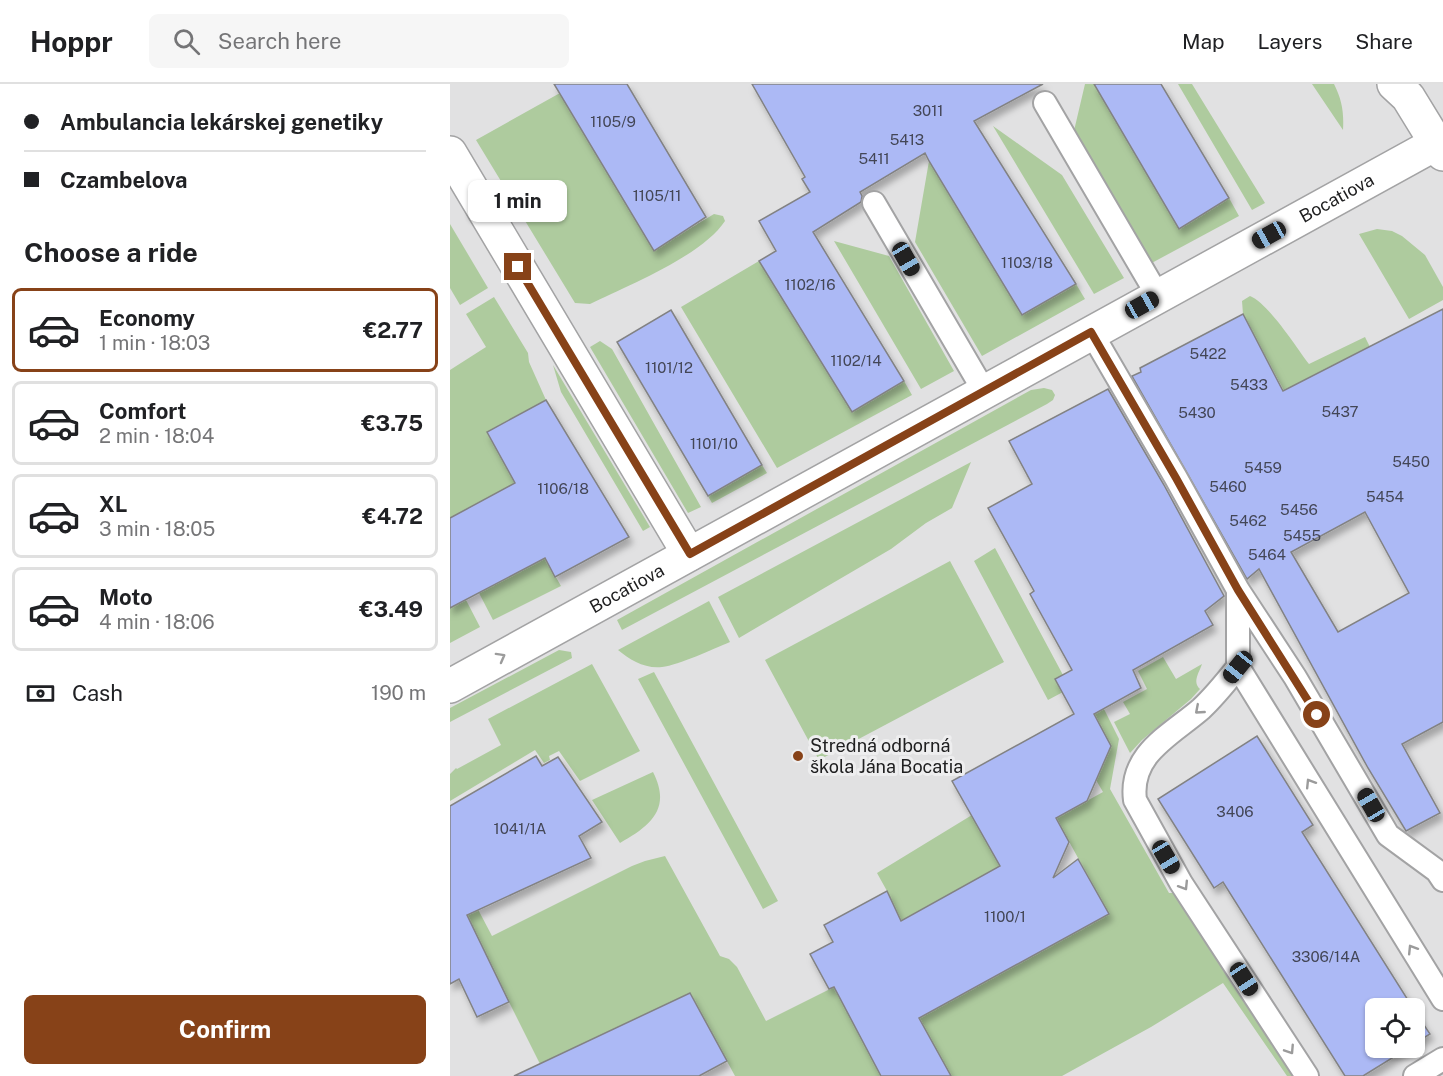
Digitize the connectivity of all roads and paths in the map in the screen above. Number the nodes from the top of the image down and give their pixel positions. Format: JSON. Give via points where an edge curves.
{"nodes":[{"id":1,"x":1403,"y":88,"type":"edge"},
{"id":2,"x":1045,"y":103,"type":"dead end"},
{"id":3,"x":1440,"y":149,"type":"edge"},
{"id":4,"x":450,"y":153,"type":"edge"},
{"id":5,"x":874,"y":203,"type":"dead end"},
{"id":6,"x":1158,"y":296,"type":"junction"},
{"id":7,"x":1091,"y":332,"type":"junction"},
{"id":8,"x":984,"y":391,"type":"junction"},
{"id":9,"x":690,"y":554,"type":"junction"},
{"id":10,"x":1238,"y":590,"type":"junction"},
{"id":11,"x":1238,"y":667,"type":"junction"},
{"id":12,"x":450,"y":686,"type":"edge"},
{"id":13,"x":1443,"y":880,"type":"edge"},
{"id":14,"x":1443,"y":999,"type":"edge"},
{"id":15,"x":1443,"y":1059,"type":"edge"},
{"id":16,"x":1307,"y":1076,"type":"edge"},
{"id":17,"x":1415,"y":1076,"type":"edge"}],
"edges":[{"from":1,"to":3,"type":"street"},
{"from":2,"to":6,"type":"lane"},
{"from":3,"to":6,"type":"street","name":"Bocatiova"},
{"from":4,"to":9,"type":"street"},
{"from":5,"to":8,"type":"lane"},
{"from":6,"to":7,"type":"street","name":"Bocatiova"},
{"from":7,"to":8,"type":"street","name":"Bocatiova"},
{"from":7,"to":10,"type":"lane"},
{"from":8,"to":9,"type":"street","name":"Bocatiova"},
{"from":12,"to":9,"type":"street","name":"Bocatiova","one_way":true},
{"from":10,"to":11,"type":"lane"},
{"from":10,"to":13,"type":"lane","via":[[1295,677],[1388,835],[1437,871]]},
{"from":14,"to":11,"type":"lane","one_way":true},
{"from":11,"to":16,"type":"lane","one_way":true,"via":[[1208,702],[1141,762],[1135,800],[1181,883]]},
{"from":15,"to":17,"type":"lane"}]}
